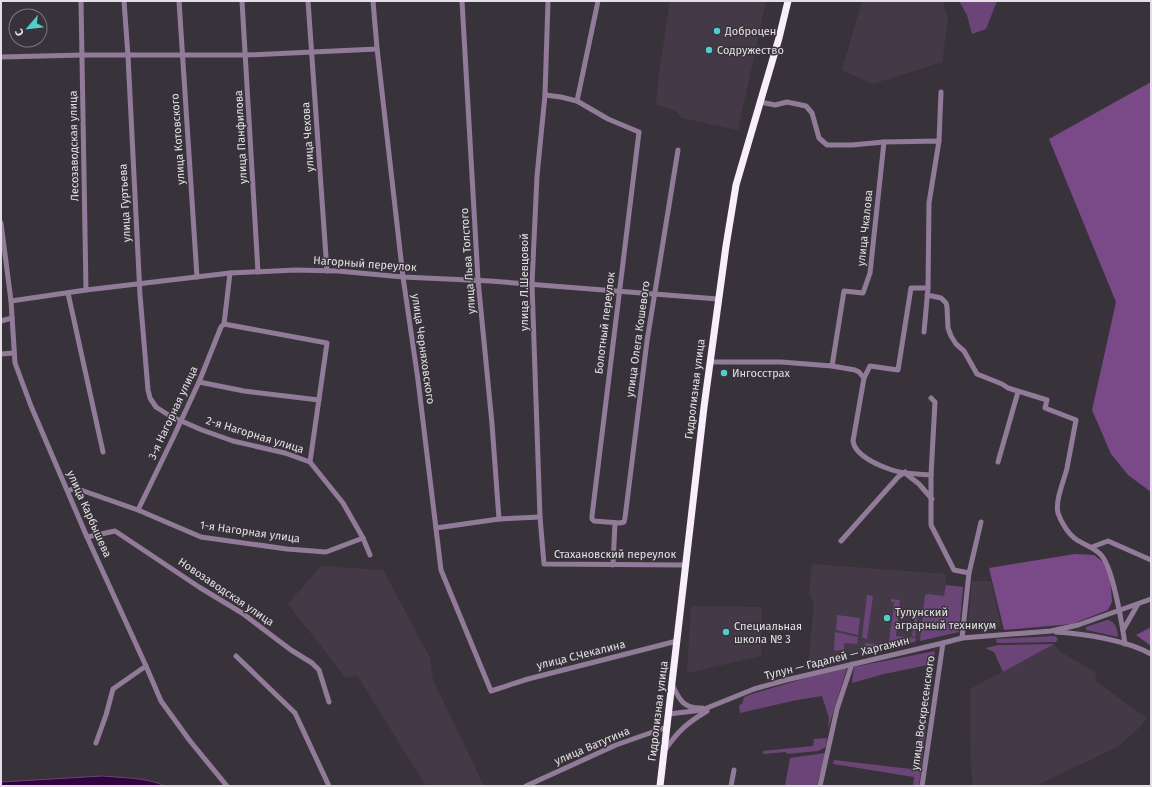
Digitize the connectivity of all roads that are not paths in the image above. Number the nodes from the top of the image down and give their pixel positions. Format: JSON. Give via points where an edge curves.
{"nodes":[{"id":1,"x":81,"y":1,"type":"edge"},
{"id":2,"x":124,"y":1,"type":"edge"},
{"id":3,"x":179,"y":1,"type":"edge"},
{"id":4,"x":242,"y":1,"type":"edge"},
{"id":5,"x":308,"y":1,"type":"edge"},
{"id":6,"x":373,"y":1,"type":"edge"},
{"id":7,"x":462,"y":1,"type":"edge"},
{"id":8,"x":548,"y":1,"type":"edge"},
{"id":9,"x":598,"y":1,"type":"edge"},
{"id":10,"x":788,"y":1,"type":"edge"},
{"id":11,"x":377,"y":48,"type":"junction"},
{"id":12,"x":312,"y":53,"type":"junction"},
{"id":13,"x":83,"y":55,"type":"junction"},
{"id":14,"x":182,"y":55,"type":"junction"},
{"id":15,"x":246,"y":55,"type":"junction"},
{"id":16,"x":128,"y":56,"type":"junction"},
{"id":17,"x":1,"y":58,"type":"edge"},
{"id":18,"x":941,"y":92,"type":"dead end"},
{"id":19,"x":545,"y":95,"type":"junction"},
{"id":20,"x":577,"y":101,"type":"junction"},
{"id":21,"x":760,"y":102,"type":"junction"},
{"id":22,"x":939,"y":141,"type":"junction"},
{"id":23,"x":884,"y":142,"type":"junction"},
{"id":24,"x":678,"y":150,"type":"dead end"},
{"id":25,"x":1,"y":223,"type":"edge"},
{"id":26,"x":328,"y":271,"type":"junction"},
{"id":27,"x":258,"y":272,"type":"junction"},
{"id":28,"x":230,"y":273,"type":"junction"},
{"id":29,"x":197,"y":277,"type":"junction"},
{"id":30,"x":403,"y":278,"type":"junction"},
{"id":31,"x":478,"y":280,"type":"junction"},
{"id":32,"x":139,"y":284,"type":"junction"},
{"id":33,"x":532,"y":284,"type":"junction"},
{"id":34,"x":928,"y":288,"type":"junction"},
{"id":35,"x":86,"y":290,"type":"junction"},
{"id":36,"x":619,"y":290,"type":"junction"},
{"id":37,"x":68,"y":293,"type":"junction"},
{"id":38,"x":655,"y":293,"type":"junction"},
{"id":39,"x":927,"y":295,"type":"junction"},
{"id":40,"x":718,"y":299,"type":"junction"},
{"id":41,"x":11,"y":301,"type":"junction"},
{"id":42,"x":12,"y":318,"type":"junction"},
{"id":43,"x":1,"y":321,"type":"edge"},
{"id":44,"x":224,"y":324,"type":"junction"},
{"id":45,"x":924,"y":332,"type":"dead end"},
{"id":46,"x":14,"y":353,"type":"junction"},
{"id":47,"x":1,"y":354,"type":"edge"},
{"id":48,"x":710,"y":362,"type":"junction"},
{"id":49,"x":832,"y":366,"type":"junction"},
{"id":50,"x":864,"y":378,"type":"junction"},
{"id":51,"x":199,"y":382,"type":"junction"},
{"id":52,"x":1018,"y":392,"type":"junction"},
{"id":53,"x":932,"y":398,"type":"dead end"},
{"id":54,"x":319,"y":400,"type":"junction"},
{"id":55,"x":152,"y":402,"type":"joint"},
{"id":56,"x":181,"y":421,"type":"junction"},
{"id":57,"x":103,"y":452,"type":"dead end"},
{"id":58,"x":310,"y":462,"type":"junction"},
{"id":59,"x":998,"y":462,"type":"dead end"},
{"id":60,"x":905,"y":472,"type":"junction"},
{"id":61,"x":931,"y":475,"type":"junction"},
{"id":62,"x":68,"y":491,"type":"junction"},
{"id":63,"x":932,"y":499,"type":"junction"},
{"id":64,"x":138,"y":510,"type":"junction"},
{"id":65,"x":540,"y":517,"type":"junction"},
{"id":66,"x":500,"y":519,"type":"junction"},
{"id":67,"x":981,"y":522,"type":"dead end"},
{"id":68,"x":615,"y":523,"type":"junction"},
{"id":69,"x":436,"y":528,"type":"junction"},
{"id":70,"x":87,"y":537,"type":"junction"},
{"id":71,"x":363,"y":538,"type":"junction"},
{"id":72,"x":842,"y":541,"type":"dead end"},
{"id":73,"x":1092,"y":547,"type":"junction"},
{"id":74,"x":370,"y":555,"type":"dead end"},
{"id":75,"x":1151,"y":560,"type":"edge"},
{"id":76,"x":544,"y":564,"type":"joint"},
{"id":77,"x":612,"y":565,"type":"junction"},
{"id":78,"x":686,"y":565,"type":"junction"},
{"id":79,"x":969,"y":573,"type":"junction"},
{"id":80,"x":1151,"y":599,"type":"edge"},
{"id":81,"x":1138,"y":604,"type":"junction"},
{"id":82,"x":1119,"y":612,"type":"junction"},
{"id":83,"x":1123,"y":630,"type":"junction"},
{"id":84,"x":1051,"y":631,"type":"junction"},
{"id":85,"x":962,"y":638,"type":"junction"},
{"id":86,"x":677,"y":641,"type":"junction"},
{"id":87,"x":942,"y":642,"type":"junction"},
{"id":88,"x":1125,"y":644,"type":"junction"},
{"id":89,"x":1151,"y":654,"type":"edge"},
{"id":90,"x":236,"y":656,"type":"dead end"},
{"id":91,"x":852,"y":664,"type":"junction"},
{"id":92,"x":146,"y":666,"type":"junction"},
{"id":93,"x":672,"y":684,"type":"junction"},
{"id":94,"x":491,"y":691,"type":"joint"},
{"id":95,"x":329,"y":702,"type":"dead end"},
{"id":96,"x":720,"y":703,"type":"junction"},
{"id":97,"x":708,"y":708,"type":"junction"},
{"id":98,"x":669,"y":714,"type":"junction"},
{"id":99,"x":667,"y":727,"type":"junction"},
{"id":100,"x":96,"y":743,"type":"dead end"},
{"id":101,"x":664,"y":751,"type":"junction"},
{"id":102,"x":734,"y":770,"type":"dead end"},
{"id":103,"x":228,"y":786,"type":"edge"},
{"id":104,"x":328,"y":786,"type":"edge"},
{"id":105,"x":526,"y":786,"type":"edge"},
{"id":106,"x":660,"y":786,"type":"edge"},
{"id":107,"x":731,"y":786,"type":"edge"},
{"id":108,"x":820,"y":786,"type":"edge"},
{"id":109,"x":922,"y":786,"type":"edge"}],
"edges":[{"from":1,"to":13,"type":"street","name":"Лесозаводская улица"},
{"from":2,"to":16,"type":"street","name":"улица Гуртьева"},
{"from":3,"to":14,"type":"street","name":"улица Котовского"},
{"from":4,"to":15,"type":"street","name":"улица Панфилова"},
{"from":5,"to":12,"type":"street","name":"улица Чехова"},
{"from":6,"to":11,"type":"street","name":"улица Черняховского"},
{"from":7,"to":31,"type":"street","name":"улица Льва Толстого"},
{"from":8,"to":19,"type":"street","name":"улица Л.Шевцовой"},
{"from":9,"to":20,"type":"street"},
{"from":10,"to":21,"type":"highway","name":"Гидролизная улица"},
{"from":11,"to":12,"type":"street"},
{"from":11,"to":30,"type":"street","name":"улица Черняховского"},
{"from":12,"to":15,"type":"street"},
{"from":12,"to":26,"type":"street","name":"улица Чехова"},
{"from":13,"to":16,"type":"street"},
{"from":13,"to":17,"type":"street"},
{"from":13,"to":35,"type":"street","name":"Лесозаводская улица"},
{"from":14,"to":15,"type":"street"},
{"from":14,"to":16,"type":"street"},
{"from":14,"to":29,"type":"street","name":"улица Котовского"},
{"from":15,"to":27,"type":"street","name":"улица Панфилова"},
{"from":16,"to":32,"type":"street","name":"улица Гуртьева"},
{"from":18,"to":22,"type":"street"},
{"from":19,"to":20,"type":"street"},
{"from":19,"to":33,"type":"street","name":"улица Л.Шевцовой","via":[[537,176]]},
{"from":20,"to":36,"type":"street","name":"Болотный переулок","via":[[608,119],[639,132]]},
{"from":21,"to":23,"type":"street","via":[[775,105],[787,102],[806,106],[812,113],[819,138],[827,145]]},
{"from":21,"to":40,"type":"highway","name":"Гидролизная улица","via":[[736,185]]},
{"from":22,"to":23,"type":"street"},
{"from":22,"to":34,"type":"street","via":[[929,203]]},
{"from":23,"to":49,"type":"street","name":"улица Чкалова","via":[[870,273],[863,294],[844,291]]},
{"from":24,"to":38,"type":"street","name":"улица Олега Кошевого"},
{"from":25,"to":41,"type":"street","name":"улица Карбышева"},
{"from":26,"to":27,"type":"street","name":"Нагорный переулок"},
{"from":26,"to":30,"type":"street","name":"Нагорный переулок"},
{"from":27,"to":28,"type":"street","name":"Нагорный переулок"},
{"from":28,"to":29,"type":"street","name":"Нагорный переулок"},
{"from":28,"to":44,"type":"street","name":"3-я Нагорная улица"},
{"from":29,"to":32,"type":"street","name":"Нагорный переулок"},
{"from":30,"to":31,"type":"street","name":"Нагорный переулок"},
{"from":30,"to":69,"type":"street","name":"улица Черняховского"},
{"from":31,"to":33,"type":"street","name":"Нагорный переулок"},
{"from":31,"to":66,"type":"street","name":"улица Льва Толстого"},
{"from":32,"to":35,"type":"street","name":"Нагорный переулок"},
{"from":32,"to":55,"type":"street","name":"улица Гуртьева","via":[[148,390]]},
{"from":33,"to":36,"type":"street","name":"Нагорный переулок"},
{"from":33,"to":65,"type":"street","name":"улица Л.Шевцовой"},
{"from":34,"to":39,"type":"street"},
{"from":34,"to":50,"type":"street","via":[[911,288],[898,370],[870,366]]},
{"from":35,"to":37,"type":"street","name":"Нагорный переулок"},
{"from":36,"to":38,"type":"street","name":"Нагорный переулок"},
{"from":36,"to":68,"type":"street","name":"Болотный переулок","via":[[592,516],[594,520]]},
{"from":37,"to":41,"type":"street","name":"Нагорный переулок"},
{"from":37,"to":57,"type":"street"},
{"from":38,"to":40,"type":"street","name":"Нагорный переулок"},
{"from":38,"to":68,"type":"street","name":"улица Олега Кошевого","via":[[625,518],[622,523]]},
{"from":39,"to":45,"type":"street"},
{"from":39,"to":52,"type":"street","via":[[941,298],[946,303],[951,336],[964,351],[975,372],[981,377]]},
{"from":40,"to":48,"type":"highway","name":"Гидролизная улица"},
{"from":41,"to":42,"type":"street","name":"улица Карбышева"},
{"from":42,"to":43,"type":"street"},
{"from":42,"to":46,"type":"street","name":"улица Карбышева"},
{"from":44,"to":51,"type":"street","name":"3-я Нагорная улица"},
{"from":44,"to":54,"type":"street","via":[[327,343]]},
{"from":46,"to":47,"type":"street"},
{"from":46,"to":62,"type":"street","name":"улица Карбышева","via":[[15,363],[29,399]]},
{"from":48,"to":49,"type":"street","via":[[781,362]]},
{"from":48,"to":78,"type":"highway","name":"Гидролизная улица"},
{"from":49,"to":50,"type":"street","via":[[855,370]]},
{"from":50,"to":60,"type":"street","via":[[854,436],[855,448],[869,460],[892,470]]},
{"from":51,"to":54,"type":"street","via":[[244,391]]},
{"from":51,"to":56,"type":"street","name":"3-я Нагорная улица"},
{"from":52,"to":59,"type":"street"},
{"from":52,"to":73,"type":"street","via":[[1047,400],[1045,408],[1076,420],[1058,512],[1069,533]]},
{"from":53,"to":61,"type":"street","via":[[935,402]]},
{"from":54,"to":58,"type":"street"},
{"from":55,"to":56,"type":"street","name":"2-я Нагорная улица","via":[[161,411]]},
{"from":56,"to":58,"type":"street","name":"2-я Нагорная улица","via":[[233,441],[286,453]]},
{"from":56,"to":64,"type":"street","name":"3-я Нагорная улица"},
{"from":58,"to":71,"type":"street","name":"2-я Нагорная улица","via":[[343,503]]},
{"from":60,"to":61,"type":"street"},
{"from":60,"to":63,"type":"street"},
{"from":60,"to":72,"type":"street"},
{"from":61,"to":63,"type":"street"},
{"from":62,"to":64,"type":"street","name":"1-я Нагорная улица","via":[[75,488]]},
{"from":62,"to":70,"type":"street","name":"улица Карбышева"},
{"from":63,"to":79,"type":"street","via":[[932,529],[954,570]]},
{"from":64,"to":71,"type":"street","name":"1-я Нагорная улица","via":[[201,537],[287,549],[326,552]]},
{"from":65,"to":66,"type":"street"},
{"from":65,"to":76,"type":"street","name":"улица Л.Шевцовой"},
{"from":66,"to":69,"type":"street"},
{"from":67,"to":79,"type":"street"},
{"from":68,"to":77,"type":"street"},
{"from":69,"to":94,"type":"street","name":"улица Черняховского","via":[[442,570]]},
{"from":70,"to":92,"type":"street","name":"улица Карбышева"},
{"from":70,"to":95,"type":"street","name":"Новозаводская улица","via":[[115,531],[242,613],[319,670]]},
{"from":71,"to":74,"type":"street","name":"2-я Нагорная улица"},
{"from":73,"to":75,"type":"street","via":[[1108,541]]},
{"from":73,"to":82,"type":"street","via":[[1107,565]]},
{"from":76,"to":77,"type":"street","name":"Стахановский переулок"},
{"from":77,"to":78,"type":"street","name":"Стахановский переулок"},
{"from":78,"to":86,"type":"highway","name":"Гидролизная улица"},
{"from":79,"to":85,"type":"street"},
{"from":80,"to":81,"type":"street","name":"Тулун — Гадалей — Харгажин"},
{"from":81,"to":82,"type":"street","name":"Тулун — Гадалей — Харгажин"},
{"from":81,"to":83,"type":"street"},
{"from":82,"to":83,"type":"street"},
{"from":82,"to":84,"type":"street","name":"Тулун — Гадалей — Харгажин"},
{"from":83,"to":88,"type":"street"},
{"from":84,"to":85,"type":"street","name":"Тулун — Гадалей — Харгажин"},
{"from":84,"to":88,"type":"street"},
{"from":85,"to":87,"type":"street","name":"Тулун — Гадалей — Харгажин"},
{"from":86,"to":93,"type":"highway","name":"Гидролизная улица"},
{"from":86,"to":94,"type":"street","name":"улица С.Чекалина"},
{"from":87,"to":91,"type":"street","name":"Тулун — Гадалей — Харгажин"},
{"from":87,"to":109,"type":"street","name":"улица Воскресенского"},
{"from":88,"to":89,"type":"street"},
{"from":90,"to":104,"type":"street","via":[[295,712]]},
{"from":91,"to":96,"type":"street","name":"Тулун — Гадалей — Харгажин","via":[[761,687]]},
{"from":91,"to":108,"type":"street","via":[[837,709]]},
{"from":92,"to":100,"type":"street","via":[[113,689]]},
{"from":92,"to":103,"type":"street","name":"улица Карбышева","via":[[161,701]]},
{"from":93,"to":97,"type":"street","via":[[686,706]]},
{"from":93,"to":98,"type":"highway","name":"Гидролизная улица"},
{"from":96,"to":97,"type":"street","name":"Тулун — Гадалей — Харгажин"},
{"from":96,"to":101,"type":"street","via":[[686,724]]},
{"from":97,"to":98,"type":"street","name":"Тулун — Гадалей — Харгажин","via":[[697,712]]},
{"from":98,"to":99,"type":"highway","name":"Гидролизная улица"},
{"from":99,"to":101,"type":"highway","name":"Гидролизная улица"},
{"from":99,"to":105,"type":"street","name":"улица Ватутина","via":[[616,745]]},
{"from":101,"to":106,"type":"highway","name":"Гидролизная улица"},
{"from":102,"to":107,"type":"street"}]}
